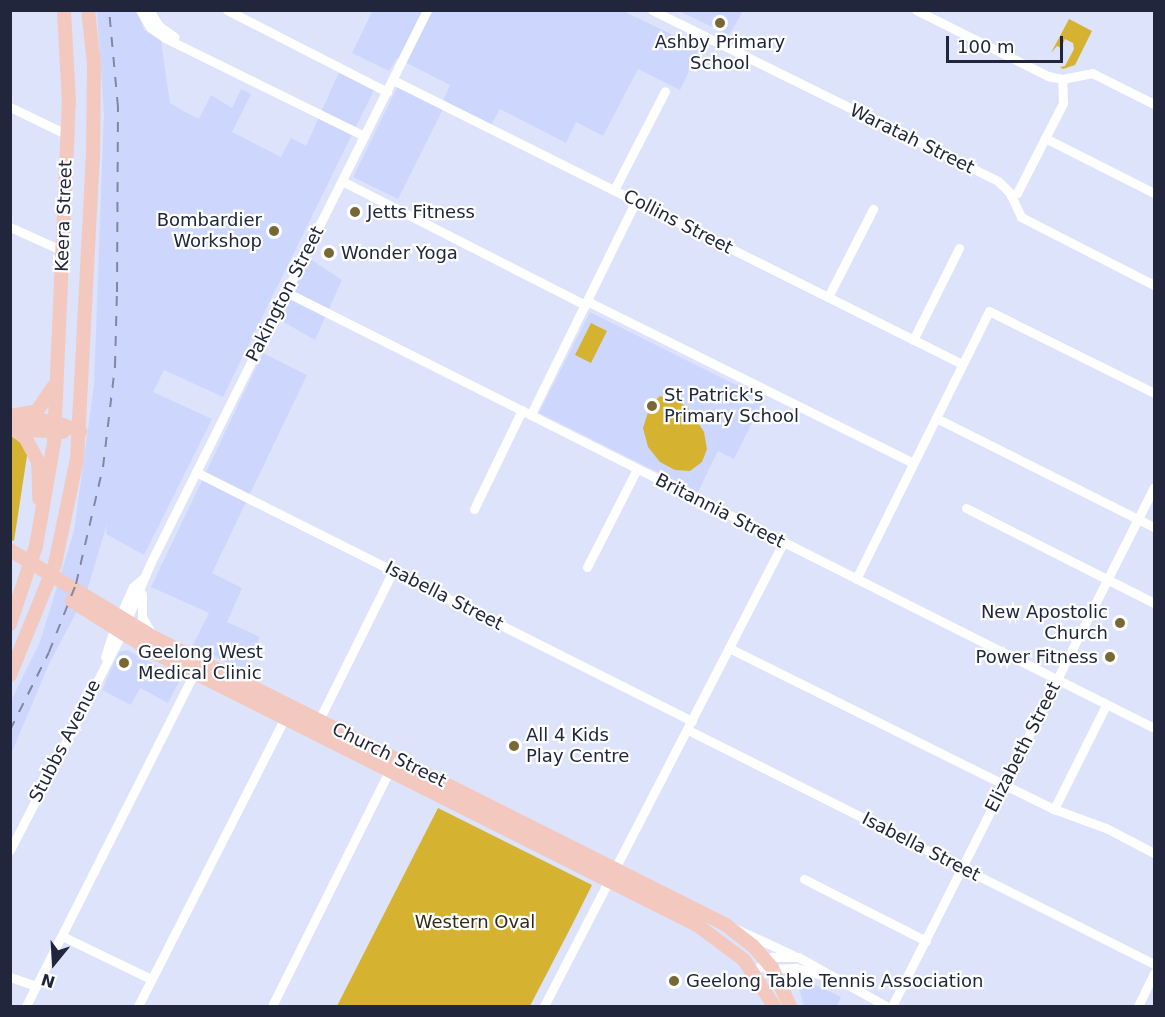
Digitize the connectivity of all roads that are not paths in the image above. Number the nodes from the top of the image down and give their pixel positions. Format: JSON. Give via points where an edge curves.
{"nodes":[{"id":1,"x":56,"y":10,"type":"edge"},
{"id":2,"x":64,"y":10,"type":"edge"},
{"id":3,"x":80,"y":10,"type":"edge"},
{"id":4,"x":88,"y":10,"type":"edge"},
{"id":5,"x":140,"y":10,"type":"edge"},
{"id":6,"x":149,"y":10,"type":"edge"},
{"id":7,"x":227,"y":10,"type":"edge"},
{"id":8,"x":652,"y":10,"type":"edge"},
{"id":9,"x":916,"y":10,"type":"edge"},
{"id":10,"x":424,"y":11,"type":"edge"},
{"id":11,"x":156,"y":28,"type":"junction"},
{"id":12,"x":65,"y":38,"type":"junction"},
{"id":13,"x":1062,"y":79,"type":"junction"},
{"id":14,"x":393,"y":80,"type":"junction"},
{"id":15,"x":665,"y":91,"type":"dead end"},
{"id":16,"x":387,"y":92,"type":"junction"},
{"id":17,"x":1155,"y":104,"type":"edge"},
{"id":18,"x":10,"y":107,"type":"edge"},
{"id":19,"x":93,"y":115,"type":"junction"},
{"id":20,"x":68,"y":135,"type":"junction"},
{"id":21,"x":364,"y":136,"type":"junction"},
{"id":22,"x":1045,"y":138,"type":"junction"},
{"id":23,"x":342,"y":181,"type":"junction"},
{"id":24,"x":614,"y":190,"type":"junction"},
{"id":25,"x":1155,"y":193,"type":"edge"},
{"id":26,"x":1011,"y":196,"type":"junction"},
{"id":27,"x":636,"y":201,"type":"junction"},
{"id":28,"x":873,"y":209,"type":"dead end"},
{"id":29,"x":10,"y":227,"type":"edge"},
{"id":30,"x":959,"y":248,"type":"dead end"},
{"id":31,"x":63,"y":250,"type":"junction"},
{"id":32,"x":1155,"y":285,"type":"edge"},
{"id":33,"x":286,"y":292,"type":"junction"},
{"id":34,"x":828,"y":297,"type":"junction"},
{"id":35,"x":586,"y":303,"type":"junction"},
{"id":36,"x":914,"y":340,"type":"junction"},
{"id":37,"x":962,"y":364,"type":"junction"},
{"id":38,"x":58,"y":373,"type":"junction"},
{"id":39,"x":1155,"y":393,"type":"edge"},
{"id":40,"x":526,"y":412,"type":"junction"},
{"id":41,"x":936,"y":418,"type":"junction"},
{"id":42,"x":11,"y":422,"type":"edge"},
{"id":43,"x":55,"y":428,"type":"junction"},
{"id":44,"x":80,"y":431,"type":"junction"},
{"id":45,"x":913,"y":464,"type":"junction"},
{"id":46,"x":637,"y":468,"type":"junction"},
{"id":47,"x":196,"y":472,"type":"junction"},
{"id":48,"x":1155,"y":487,"type":"edge"},
{"id":49,"x":966,"y":508,"type":"dead end"},
{"id":50,"x":474,"y":509,"type":"dead end"},
{"id":51,"x":1139,"y":519,"type":"junction"},
{"id":52,"x":1155,"y":527,"type":"edge"},
{"id":53,"x":783,"y":543,"type":"junction"},
{"id":54,"x":36,"y":546,"type":"junction"},
{"id":55,"x":10,"y":550,"type":"edge"},
{"id":56,"x":10,"y":560,"type":"edge"},
{"id":57,"x":587,"y":567,"type":"dead end"},
{"id":58,"x":393,"y":571,"type":"junction"},
{"id":59,"x":144,"y":577,"type":"junction"},
{"id":60,"x":856,"y":579,"type":"junction"},
{"id":61,"x":1108,"y":579,"type":"junction"},
{"id":62,"x":80,"y":601,"type":"junction"},
{"id":63,"x":1155,"y":603,"type":"edge"},
{"id":64,"x":10,"y":624,"type":"edge"},
{"id":65,"x":120,"y":627,"type":"junction"},
{"id":66,"x":153,"y":637,"type":"junction"},
{"id":67,"x":729,"y":648,"type":"junction"},
{"id":68,"x":194,"y":673,"type":"junction"},
{"id":69,"x":10,"y":675,"type":"edge"},
{"id":70,"x":1057,"y":680,"type":"junction"},
{"id":71,"x":1106,"y":705,"type":"junction"},
{"id":72,"x":285,"y":718,"type":"junction"},
{"id":73,"x":319,"y":720,"type":"junction"},
{"id":74,"x":690,"y":725,"type":"junction"},
{"id":75,"x":1155,"y":728,"type":"edge"},
{"id":76,"x":390,"y":769,"type":"junction"},
{"id":77,"x":1004,"y":785,"type":"junction"},
{"id":78,"x":1054,"y":809,"type":"junction"},
{"id":79,"x":10,"y":850,"type":"edge"},
{"id":80,"x":1155,"y":853,"type":"edge"},
{"id":81,"x":963,"y":868,"type":"junction"},
{"id":82,"x":612,"y":874,"type":"junction"},
{"id":83,"x":804,"y":879,"type":"dead end"},
{"id":84,"x":727,"y":926,"type":"junction"},
{"id":85,"x":62,"y":936,"type":"junction"},
{"id":86,"x":926,"y":941,"type":"junction"},
{"id":87,"x":798,"y":957,"type":"junction"},
{"id":88,"x":769,"y":964,"type":"junction"},
{"id":89,"x":1155,"y":964,"type":"edge"},
{"id":90,"x":754,"y":971,"type":"junction"},
{"id":91,"x":808,"y":971,"type":"junction"},
{"id":92,"x":1155,"y":973,"type":"edge"},
{"id":93,"x":830,"y":977,"type":"junction"},
{"id":94,"x":10,"y":978,"type":"edge"},
{"id":95,"x":151,"y":979,"type":"junction"},
{"id":96,"x":36,"y":987,"type":"junction"},
{"id":97,"x":784,"y":992,"type":"junction"},
{"id":98,"x":26,"y":1006,"type":"edge"},
{"id":99,"x":138,"y":1006,"type":"edge"},
{"id":100,"x":272,"y":1006,"type":"edge"},
{"id":101,"x":544,"y":1006,"type":"edge"},
{"id":102,"x":774,"y":1006,"type":"edge"},
{"id":103,"x":790,"y":1006,"type":"edge"},
{"id":104,"x":886,"y":1006,"type":"edge"},
{"id":105,"x":892,"y":1006,"type":"edge"},
{"id":106,"x":1138,"y":1006,"type":"edge"}],
"edges":[{"from":1,"to":12,"type":"street","name":"Keera Street"},
{"from":2,"to":12,"type":"highway"},
{"from":3,"to":19,"type":"highway"},
{"from":4,"to":19,"type":"highway","via":[[94,64]]},
{"from":5,"to":11,"type":"street"},
{"from":6,"to":11,"type":"street"},
{"from":7,"to":16,"type":"street"},
{"from":8,"to":26,"type":"street","name":"Waratah Street","via":[[998,181]]},
{"from":9,"to":13,"type":"street","via":[[1048,76]]},
{"from":10,"to":14,"type":"street","name":"Pakington Street"},
{"from":11,"to":21,"type":"street"},
{"from":12,"to":20,"type":"highway","name":"Keera Street"},
{"from":13,"to":17,"type":"street","via":[[1092,73]]},
{"from":13,"to":22,"type":"street","via":[[1065,96]]},
{"from":14,"to":16,"type":"street","name":"Pakington Street"},
{"from":14,"to":24,"type":"street","name":"Collins Street"},
{"from":15,"to":24,"type":"street"},
{"from":16,"to":21,"type":"street","name":"Pakington Street"},
{"from":18,"to":20,"type":"street"},
{"from":19,"to":44,"type":"highway","name":"Keera Street"},
{"from":20,"to":31,"type":"highway","name":"Keera Street"},
{"from":21,"to":23,"type":"street","name":"Pakington Street"},
{"from":22,"to":25,"type":"street"},
{"from":22,"to":26,"type":"street","via":[[1017,193]]},
{"from":23,"to":33,"type":"street","name":"Pakington Street"},
{"from":23,"to":35,"type":"street"},
{"from":24,"to":27,"type":"street","name":"Collins Street"},
{"from":26,"to":32,"type":"street","name":"Waratah Street","via":[[1021,217]]},
{"from":27,"to":34,"type":"street","name":"Collins Street"},
{"from":27,"to":35,"type":"street"},
{"from":28,"to":34,"type":"street"},
{"from":29,"to":31,"type":"street"},
{"from":30,"to":36,"type":"street"},
{"from":31,"to":38,"type":"highway","name":"Keera Street"},
{"from":33,"to":40,"type":"street","name":"Britannia Street"},
{"from":33,"to":47,"type":"street","name":"Pakington Street"},
{"from":34,"to":36,"type":"street","name":"Collins Street"},
{"from":35,"to":40,"type":"street"},
{"from":35,"to":45,"type":"street"},
{"from":36,"to":37,"type":"street","name":"Collins Street"},
{"from":37,"to":39,"type":"street","via":[[989,311]]},
{"from":37,"to":41,"type":"street"},
{"from":38,"to":42,"type":"highway","via":[[42,408]]},
{"from":38,"to":43,"type":"highway","name":"Keera Street"},
{"from":40,"to":46,"type":"street","name":"Britannia Street"},
{"from":40,"to":50,"type":"street"},
{"from":41,"to":45,"type":"street"},
{"from":41,"to":51,"type":"street"},
{"from":42,"to":43,"type":"highway"},
{"from":42,"to":54,"type":"highway","via":[[25,437],[39,464]]},
{"from":43,"to":44,"type":"highway"},
{"from":43,"to":54,"type":"highway","name":"Keera Street"},
{"from":44,"to":69,"type":"highway","name":"Keera Street","via":[[70,504],[55,564]]},
{"from":45,"to":60,"type":"street"},
{"from":46,"to":53,"type":"street","name":"Britannia Street"},
{"from":46,"to":57,"type":"street"},
{"from":47,"to":58,"type":"street","name":"Isabella Street"},
{"from":47,"to":59,"type":"street","name":"Pakington Street"},
{"from":48,"to":51,"type":"street","name":"Elizabeth Street"},
{"from":49,"to":61,"type":"street"},
{"from":51,"to":52,"type":"street"},
{"from":51,"to":61,"type":"street","name":"Elizabeth Street"},
{"from":53,"to":60,"type":"street","name":"Britannia Street"},
{"from":53,"to":67,"type":"street"},
{"from":54,"to":64,"type":"highway"},
{"from":55,"to":62,"type":"highway","name":"Church Street"},
{"from":56,"to":62,"type":"highway","name":"Church Street"},
{"from":58,"to":73,"type":"street"},
{"from":58,"to":74,"type":"street","name":"Isabella Street"},
{"from":59,"to":65,"type":"street","name":"Pakington Street","via":[[133,587]]},
{"from":59,"to":66,"type":"street","via":[[141,612]]},
{"from":60,"to":70,"type":"street","name":"Britannia Street"},
{"from":61,"to":63,"type":"street"},
{"from":61,"to":70,"type":"street","name":"Elizabeth Street"},
{"from":62,"to":65,"type":"highway","name":"Church Street"},
{"from":65,"to":66,"type":"highway","name":"Church Street"},
{"from":65,"to":68,"type":"highway","name":"Church Street"},
{"from":65,"to":79,"type":"street","name":"Stubbs Avenue"},
{"from":66,"to":73,"type":"highway","name":"Church Street"},
{"from":67,"to":74,"type":"street"},
{"from":67,"to":77,"type":"street"},
{"from":68,"to":72,"type":"highway","name":"Church Street"},
{"from":68,"to":85,"type":"street"},
{"from":70,"to":71,"type":"street","name":"Britannia Street"},
{"from":70,"to":77,"type":"street","name":"Elizabeth Street"},
{"from":71,"to":75,"type":"street","name":"Britannia Street"},
{"from":71,"to":78,"type":"street"},
{"from":72,"to":76,"type":"highway","name":"Church Street"},
{"from":72,"to":95,"type":"street"},
{"from":73,"to":82,"type":"highway","name":"Church Street"},
{"from":74,"to":81,"type":"street","name":"Isabella Street"},
{"from":74,"to":82,"type":"street"},
{"from":76,"to":82,"type":"highway","name":"Church Street"},
{"from":76,"to":100,"type":"street"},
{"from":77,"to":78,"type":"street"},
{"from":77,"to":81,"type":"street","name":"Elizabeth Street"},
{"from":78,"to":80,"type":"street","via":[[1106,828]]},
{"from":81,"to":86,"type":"street","name":"Elizabeth Street"},
{"from":81,"to":89,"type":"street","name":"Isabella Street"},
{"from":82,"to":84,"type":"highway","name":"Church Street"},
{"from":82,"to":90,"type":"highway","name":"Church Street","via":[[735,950]]},
{"from":82,"to":101,"type":"street"},
{"from":83,"to":86,"type":"street"},
{"from":84,"to":87,"type":"street","via":[[748,931]]},
{"from":84,"to":88,"type":"highway","name":"Church Street"},
{"from":85,"to":95,"type":"street"},
{"from":85,"to":96,"type":"street"},
{"from":86,"to":105,"type":"street","name":"Elizabeth Street"},
{"from":87,"to":88,"type":"street"},
{"from":87,"to":93,"type":"street"},
{"from":88,"to":90,"type":"street"},
{"from":88,"to":91,"type":"street"},
{"from":88,"to":97,"type":"highway"},
{"from":90,"to":102,"type":"highway","name":"Church Street"},
{"from":91,"to":93,"type":"street"},
{"from":91,"to":97,"type":"street","via":[[791,976]]},
{"from":92,"to":106,"type":"street"},
{"from":93,"to":104,"type":"street"},
{"from":94,"to":96,"type":"street"},
{"from":95,"to":99,"type":"street"},
{"from":96,"to":98,"type":"street"},
{"from":97,"to":103,"type":"highway"}]}
